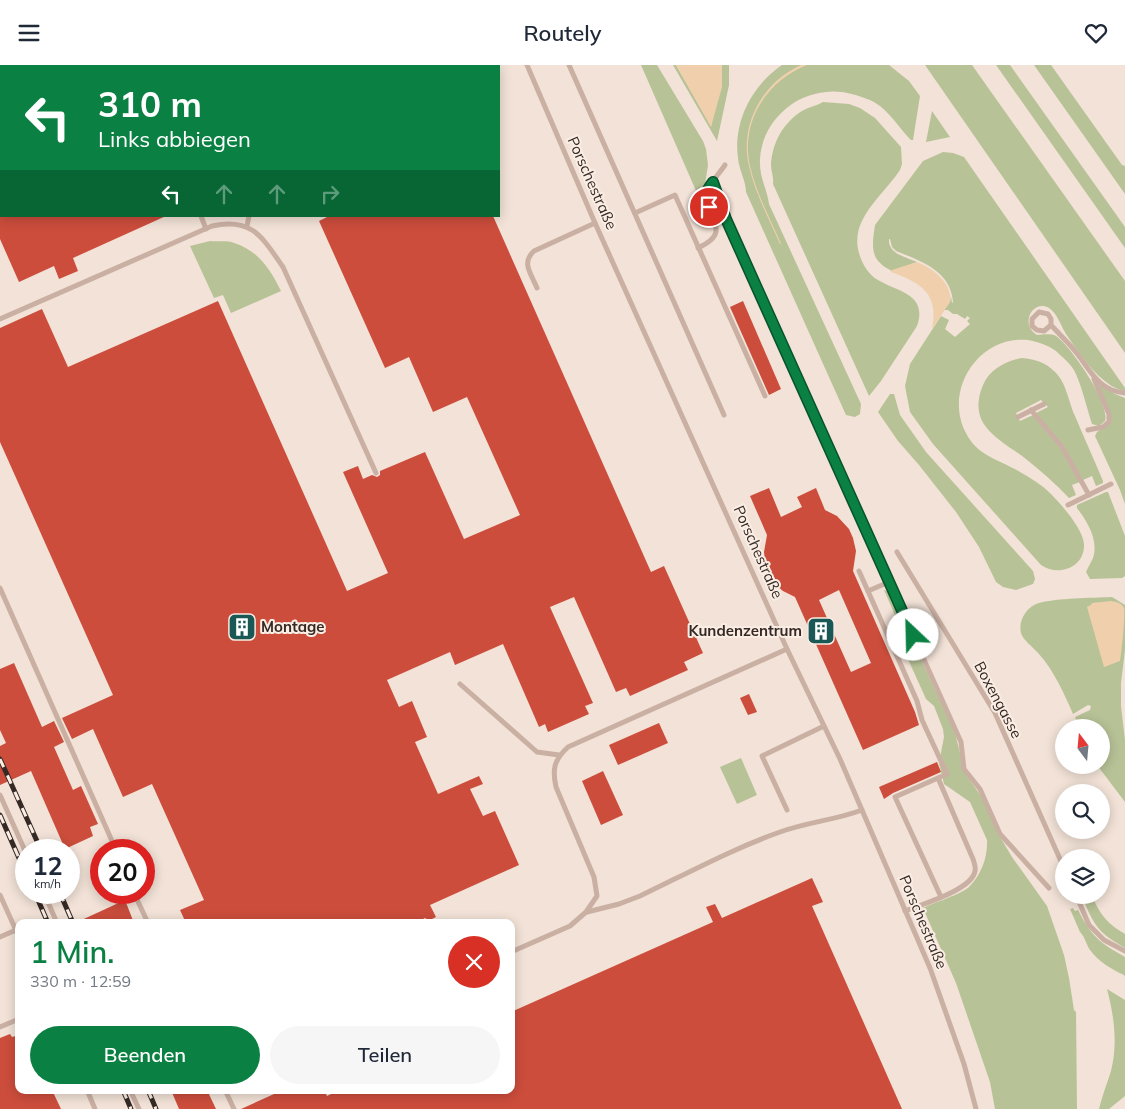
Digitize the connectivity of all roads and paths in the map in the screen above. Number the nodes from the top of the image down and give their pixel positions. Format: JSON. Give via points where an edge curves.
{"nodes":[{"id":1,"x":527,"y":65,"type":"edge"},
{"id":2,"x":569,"y":65,"type":"edge"},
{"id":3,"x":726,"y":165,"type":"dead end"},
{"id":4,"x":713,"y":182,"type":"junction"},
{"id":5,"x":634,"y":213,"type":"junction"},
{"id":6,"x":201,"y":217,"type":"edge"},
{"id":7,"x":249,"y":217,"type":"edge"},
{"id":8,"x":595,"y":223,"type":"junction"},
{"id":9,"x":247,"y":226,"type":"junction"},
{"id":10,"x":206,"y":229,"type":"junction"},
{"id":11,"x":698,"y":248,"type":"junction"},
{"id":12,"x":537,"y":288,"type":"dead end"},
{"id":13,"x":0,"y":319,"type":"edge"},
{"id":14,"x":1051,"y":325,"type":"dead end"},
{"id":15,"x":1094,"y":378,"type":"junction"},
{"id":16,"x":1125,"y":393,"type":"edge"},
{"id":17,"x":765,"y":396,"type":"dead end"},
{"id":18,"x":1044,"y":404,"type":"dead end"},
{"id":19,"x":1031,"y":410,"type":"junction"},
{"id":20,"x":724,"y":415,"type":"dead end"},
{"id":21,"x":1018,"y":417,"type":"dead end"},
{"id":22,"x":1088,"y":430,"type":"dead end"},
{"id":23,"x":376,"y":473,"type":"dead end"},
{"id":24,"x":1111,"y":484,"type":"dead end"},
{"id":25,"x":1089,"y":495,"type":"junction"},
{"id":26,"x":1068,"y":505,"type":"dead end"},
{"id":27,"x":896,"y":552,"type":"dead end"},
{"id":28,"x":859,"y":571,"type":"dead end"},
{"id":29,"x":889,"y":582,"type":"junction"},
{"id":30,"x":0,"y":588,"type":"edge"},
{"id":31,"x":868,"y":591,"type":"junction"},
{"id":32,"x":787,"y":649,"type":"junction"},
{"id":33,"x":460,"y":684,"type":"dead end"},
{"id":34,"x":824,"y":726,"type":"junction"},
{"id":35,"x":559,"y":755,"type":"junction"},
{"id":36,"x":938,"y":778,"type":"junction"},
{"id":37,"x":0,"y":795,"type":"edge"},
{"id":38,"x":787,"y":809,"type":"dead end"},
{"id":39,"x":862,"y":810,"type":"junction"},
{"id":40,"x":20,"y":839,"type":"edge"},
{"id":41,"x":111,"y":839,"type":"edge"},
{"id":42,"x":1056,"y":849,"type":"edge"},
{"id":43,"x":1049,"y":888,"type":"dead end"},
{"id":44,"x":0,"y":895,"type":"edge"},
{"id":45,"x":941,"y":897,"type":"junction"},
{"id":46,"x":49,"y":904,"type":"edge"},
{"id":47,"x":139,"y":904,"type":"edge"},
{"id":48,"x":1080,"y":904,"type":"edge"},
{"id":49,"x":905,"y":911,"type":"junction"},
{"id":50,"x":586,"y":912,"type":"junction"},
{"id":51,"x":55,"y":919,"type":"edge"},
{"id":52,"x":146,"y":919,"type":"edge"},
{"id":53,"x":15,"y":928,"type":"edge"},
{"id":54,"x":15,"y":930,"type":"edge"},
{"id":55,"x":0,"y":937,"type":"edge"},
{"id":56,"x":515,"y":950,"type":"edge"},
{"id":57,"x":1125,"y":951,"type":"edge"},
{"id":58,"x":15,"y":1021,"type":"edge"},
{"id":59,"x":0,"y":1027,"type":"edge"},
{"id":60,"x":89,"y":1094,"type":"edge"},
{"id":61,"x":132,"y":1094,"type":"edge"},
{"id":62,"x":227,"y":1094,"type":"edge"},
{"id":63,"x":95,"y":1109,"type":"edge"},
{"id":64,"x":139,"y":1109,"type":"edge"},
{"id":65,"x":234,"y":1109,"type":"edge"},
{"id":66,"x":976,"y":1109,"type":"edge"}],
"edges":[{"from":1,"to":8,"type":"lane","name":"Porschestraße"},
{"from":2,"to":5,"type":"lane"},
{"from":3,"to":4,"type":"lane"},
{"from":4,"to":11,"type":"lane","via":[[706,200],[717,230],[716,236]]},
{"from":4,"to":29,"type":"lane","via":[[726,219]]},
{"from":5,"to":11,"type":"lane","via":[[675,195]]},
{"from":5,"to":20,"type":"lane"},
{"from":6,"to":10,"type":"lane"},
{"from":7,"to":9,"type":"lane"},
{"from":8,"to":12,"type":"lane","via":[[528,256],[526,261]]},
{"from":8,"to":32,"type":"lane","name":"Porschestraße"},
{"from":9,"to":10,"type":"lane","via":[[220,224]]},
{"from":9,"to":23,"type":"lane","via":[[267,242],[283,267]]},
{"from":10,"to":13,"type":"lane"},
{"from":11,"to":17,"type":"lane"},
{"from":14,"to":15,"type":"lane"},
{"from":15,"to":16,"type":"lane","via":[[1116,392]]},
{"from":15,"to":22,"type":"lane","via":[[1109,414],[1109,422],[1103,427]]},
{"from":18,"to":19,"type":"lane"},
{"from":19,"to":21,"type":"lane"},
{"from":19,"to":25,"type":"lane","via":[[1062,447]]},
{"from":24,"to":25,"type":"lane"},
{"from":25,"to":26,"type":"lane"},
{"from":27,"to":42,"type":"lane","name":"Boxengasse","via":[[995,713]]},
{"from":28,"to":31,"type":"lane"},
{"from":29,"to":31,"type":"lane"},
{"from":29,"to":43,"type":"lane","via":[[961,743],[964,769],[980,789],[1000,834]]},
{"from":30,"to":41,"type":"lane"},
{"from":31,"to":36,"type":"lane","via":[[947,774]]},
{"from":32,"to":34,"type":"lane","name":"Porschestraße"},
{"from":32,"to":35,"type":"lane","via":[[568,747]]},
{"from":33,"to":35,"type":"lane","via":[[537,752]]},
{"from":34,"to":38,"type":"lane","via":[[762,755]]},
{"from":34,"to":39,"type":"lane","name":"Porschestraße"},
{"from":35,"to":50,"type":"lane","via":[[555,764],[556,787],[594,877],[597,896]]},
{"from":36,"to":45,"type":"lane","via":[[973,859],[975,871],[962,888]]},
{"from":36,"to":45,"type":"lane","via":[[895,797]]},
{"from":37,"to":40,"type":"lane"},
{"from":39,"to":49,"type":"lane","name":"Porschestraße"},
{"from":39,"to":50,"type":"lane","via":[[780,832],[640,896]]},
{"from":44,"to":53,"type":"lane"},
{"from":45,"to":49,"type":"lane"},
{"from":46,"to":51,"type":"lane"},
{"from":47,"to":52,"type":"lane"},
{"from":48,"to":57,"type":"lane","via":[[1090,925],[1104,940]]},
{"from":49,"to":66,"type":"lane","name":"Porschestraße","via":[[945,1007]]},
{"from":50,"to":56,"type":"lane","via":[[570,926]]},
{"from":54,"to":55,"type":"lane"},
{"from":58,"to":59,"type":"lane"},
{"from":60,"to":63,"type":"lane"},
{"from":61,"to":64,"type":"lane"},
{"from":62,"to":65,"type":"lane"}]}
